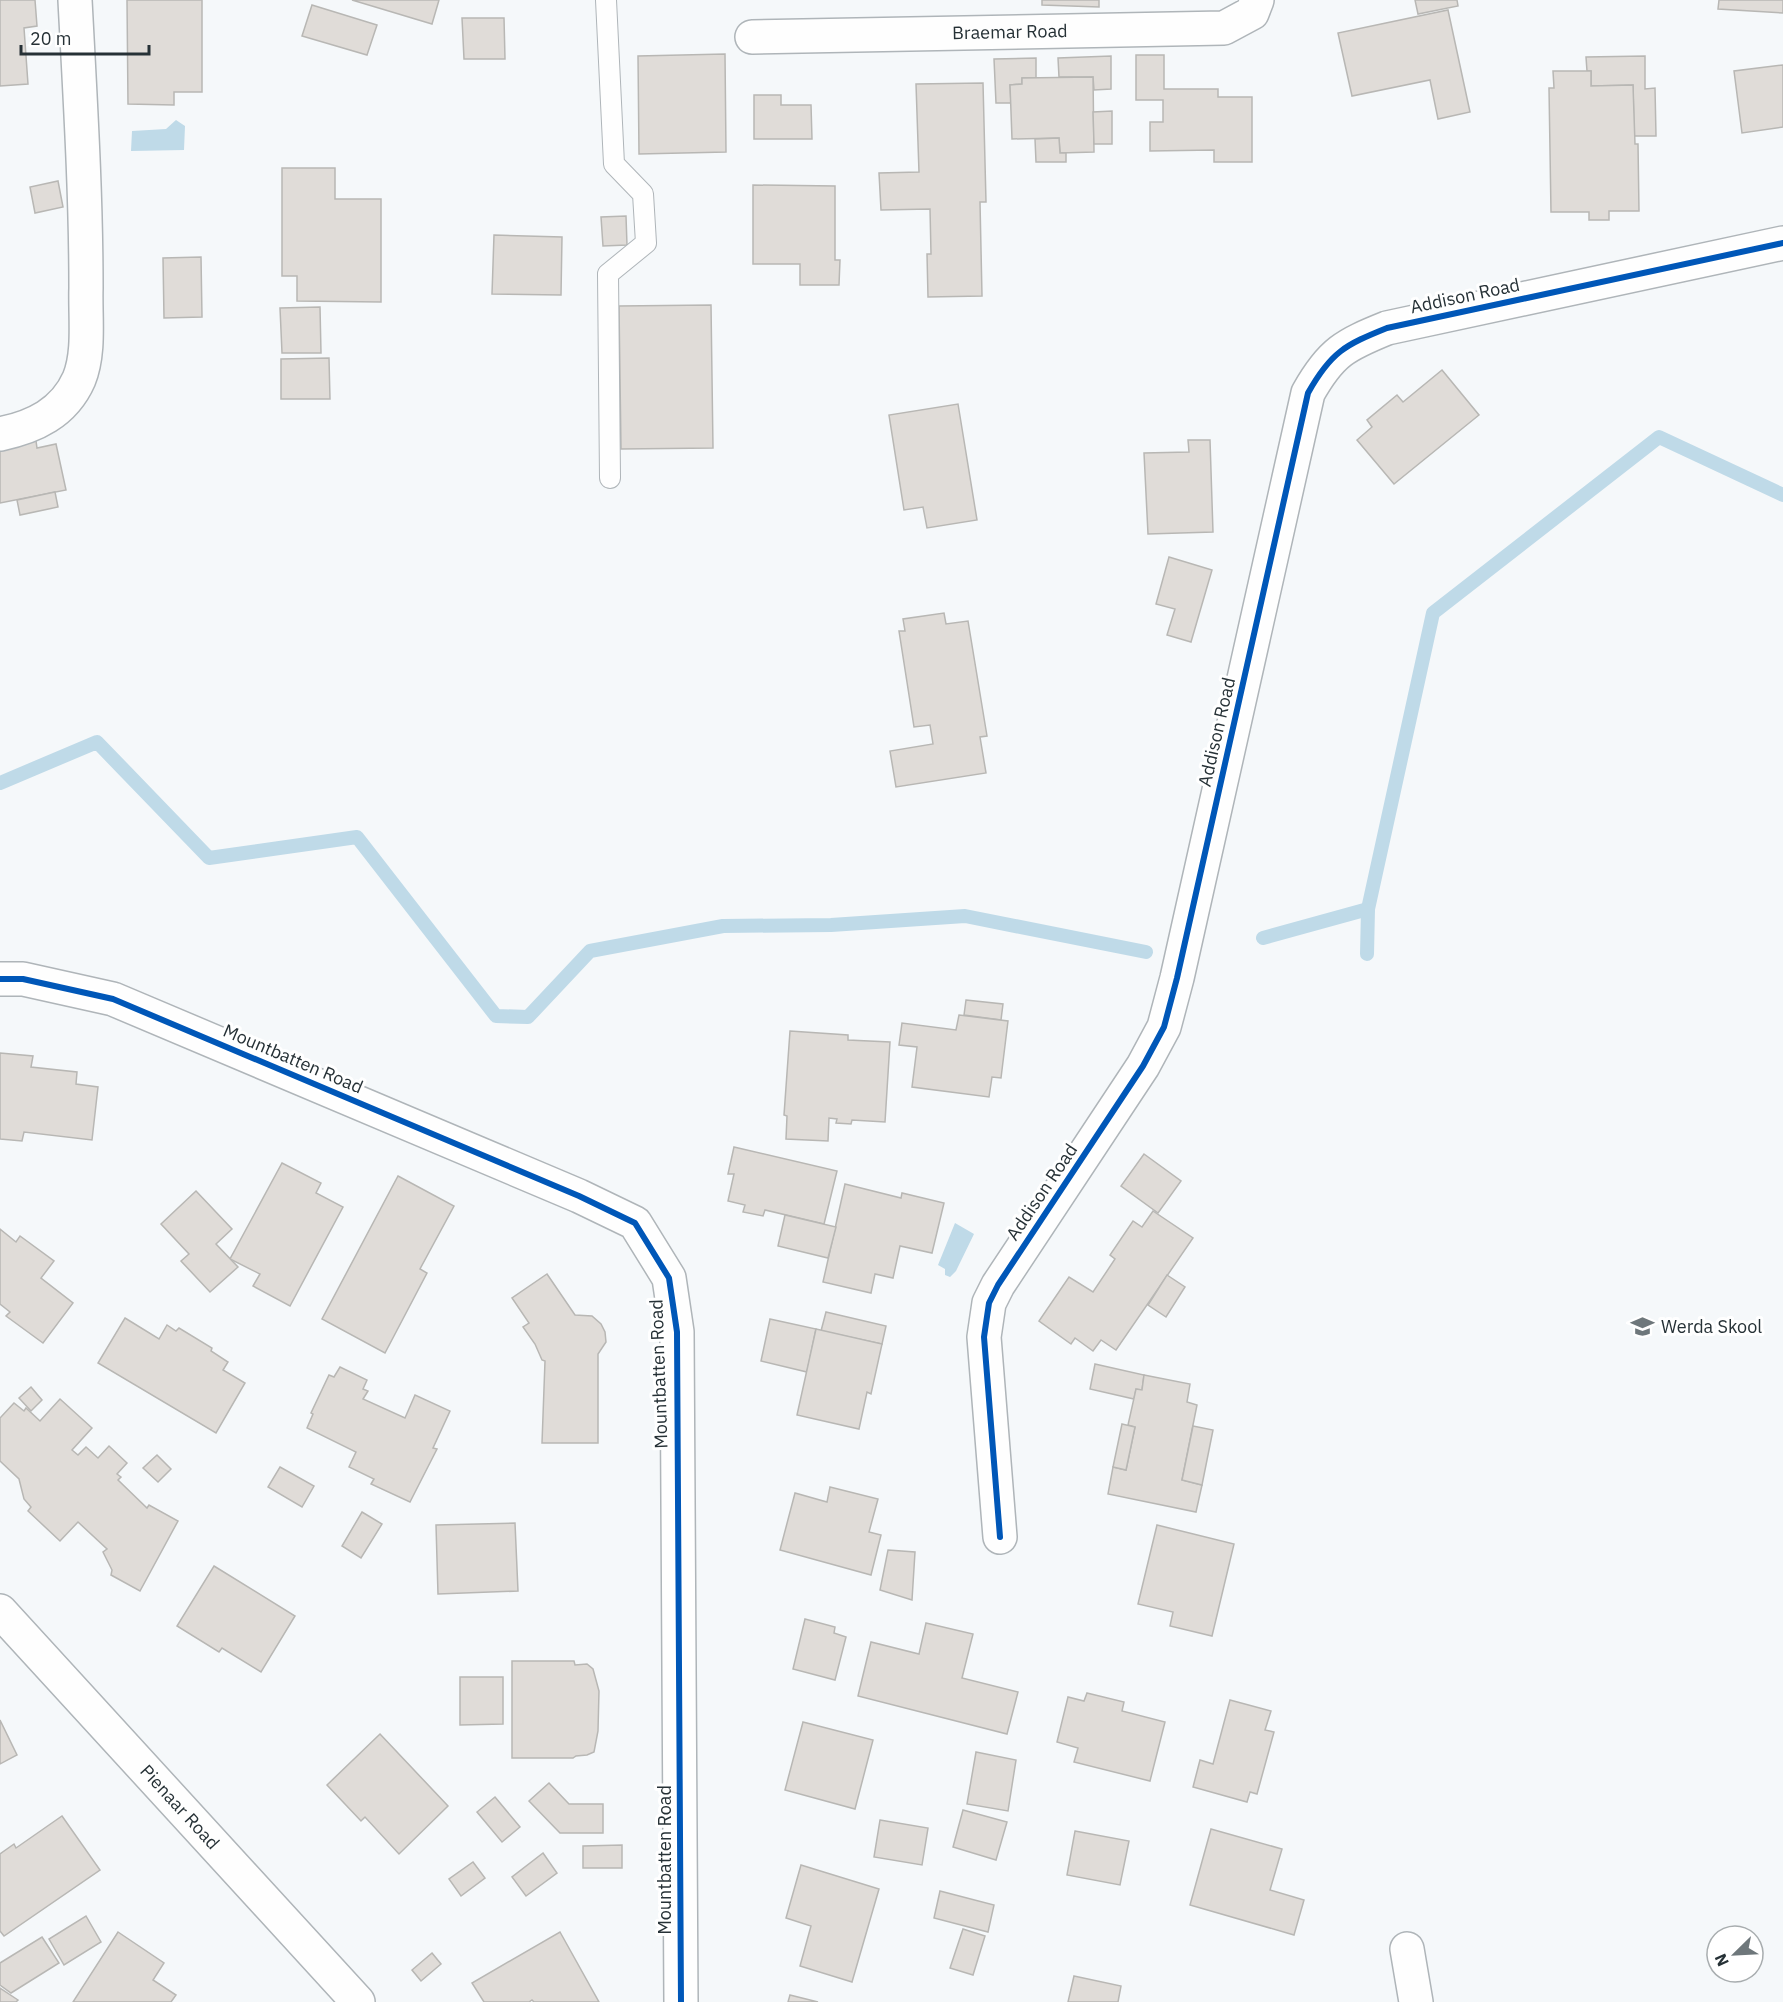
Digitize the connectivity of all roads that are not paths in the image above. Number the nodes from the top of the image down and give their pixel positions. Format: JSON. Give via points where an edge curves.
{"nodes":[{"id":1,"x":75,"y":0,"type":"edge"},
{"id":2,"x":606,"y":0,"type":"edge"},
{"id":3,"x":1257,"y":0,"type":"edge"},
{"id":4,"x":752,"y":37,"type":"dead end"},
{"id":5,"x":1783,"y":243,"type":"edge"},
{"id":6,"x":0,"y":434,"type":"edge"},
{"id":7,"x":610,"y":478,"type":"dead end"},
{"id":8,"x":0,"y":979,"type":"edge"},
{"id":9,"x":1000,"y":1538,"type":"dead end"},
{"id":10,"x":0,"y":1611,"type":"edge"},
{"id":11,"x":1407,"y":1949,"type":"dead end"},
{"id":12,"x":358,"y":2002,"type":"edge"},
{"id":13,"x":681,"y":2002,"type":"edge"},
{"id":14,"x":1416,"y":2002,"type":"edge"}],
"edges":[{"from":1,"to":6,"type":"street","via":[[86,222],[85,352],[79,379],[62,405],[45,419]]},
{"from":2,"to":7,"type":"lane","via":[[614,164],[644,195],[646,243],[608,274]]},
{"from":3,"to":4,"type":"street","name":"Braemar Road","via":[[1252,13],[1224,28]]},
{"from":5,"to":9,"type":"street","name":"Addison Road","via":[[1387,328],[1338,351],[1321,370],[1308,393],[1164,1027],[1143,1066],[988,1303],[984,1337]]},
{"from":8,"to":13,"type":"street","name":"Mountbatten Road","via":[[23,979],[113,999],[635,1223],[669,1278],[676,1332]]},
{"from":10,"to":12,"type":"street","name":"Pienaar Road"},
{"from":11,"to":14,"type":"street"}]}
